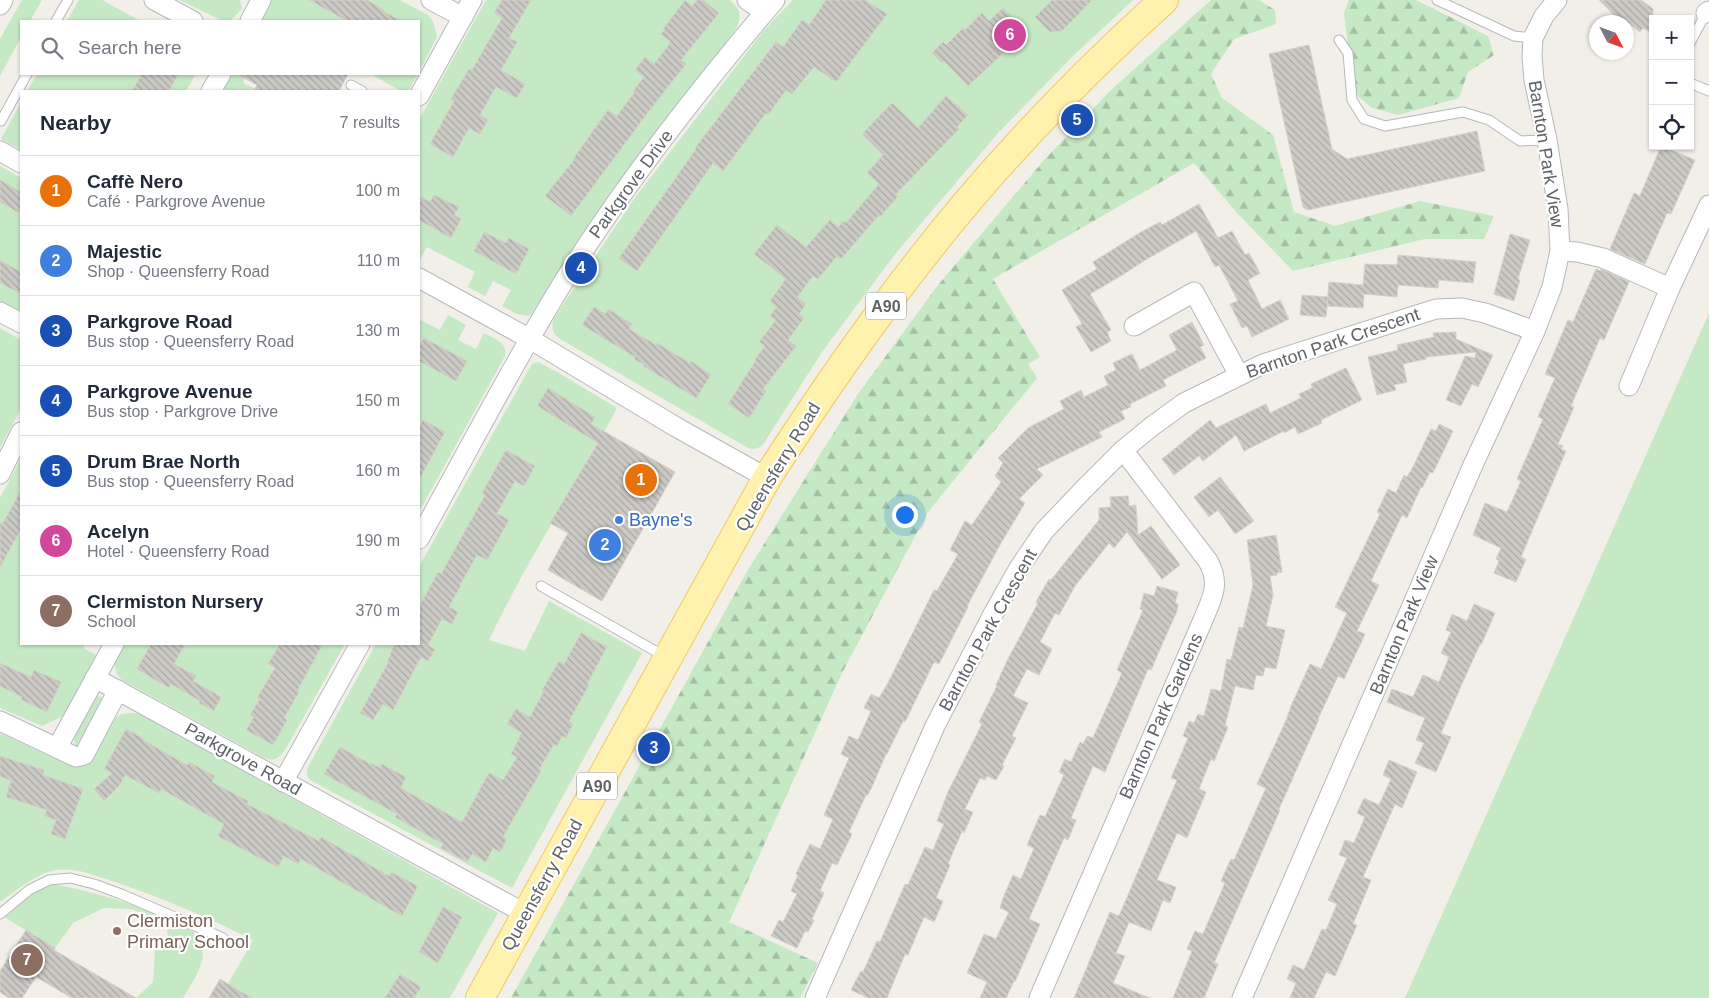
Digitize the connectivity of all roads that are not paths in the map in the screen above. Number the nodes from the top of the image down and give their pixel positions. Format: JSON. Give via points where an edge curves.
{"nodes":[{"id":1,"x":3,"y":0,"type":"edge"},
{"id":2,"x":68,"y":0,"type":"edge"},
{"id":3,"x":154,"y":0,"type":"edge"},
{"id":4,"x":261,"y":0,"type":"edge"},
{"id":5,"x":431,"y":0,"type":"edge"},
{"id":6,"x":472,"y":0,"type":"edge"},
{"id":7,"x":747,"y":0,"type":"edge"},
{"id":8,"x":1164,"y":0,"type":"edge"},
{"id":9,"x":1437,"y":0,"type":"edge"},
{"id":10,"x":1557,"y":0,"type":"edge"},
{"id":11,"x":0,"y":5,"type":"edge"},
{"id":12,"x":770,"y":6,"type":"edge"},
{"id":13,"x":1708,"y":12,"type":"edge"},
{"id":14,"x":463,"y":17,"type":"junction"},
{"id":15,"x":57,"y":20,"type":"edge"},
{"id":16,"x":191,"y":20,"type":"edge"},
{"id":17,"x":251,"y":20,"type":"edge"},
{"id":18,"x":1694,"y":36,"type":"edge"},
{"id":19,"x":1339,"y":40,"type":"dead end"},
{"id":20,"x":1532,"y":47,"type":"junction"},
{"id":21,"x":26,"y":75,"type":"edge"},
{"id":22,"x":220,"y":75,"type":"edge"},
{"id":23,"x":351,"y":85,"type":"dead end"},
{"id":24,"x":1694,"y":85,"type":"edge"},
{"id":25,"x":212,"y":90,"type":"edge"},
{"id":26,"x":360,"y":90,"type":"edge"},
{"id":27,"x":1709,"y":91,"type":"edge"},
{"id":28,"x":420,"y":94,"type":"edge"},
{"id":29,"x":1,"y":121,"type":"edge"},
{"id":30,"x":1547,"y":140,"type":"junction"},
{"id":31,"x":0,"y":151,"type":"edge"},
{"id":32,"x":20,"y":162,"type":"edge"},
{"id":33,"x":1709,"y":205,"type":"edge"},
{"id":34,"x":1560,"y":252,"type":"junction"},
{"id":35,"x":420,"y":279,"type":"edge"},
{"id":36,"x":1670,"y":288,"type":"junction"},
{"id":37,"x":0,"y":312,"type":"edge"},
{"id":38,"x":20,"y":322,"type":"edge"},
{"id":39,"x":1134,"y":326,"type":"dead end"},
{"id":40,"x":1535,"y":331,"type":"junction"},
{"id":41,"x":530,"y":339,"type":"junction"},
{"id":42,"x":1239,"y":375,"type":"junction"},
{"id":43,"x":1629,"y":386,"type":"dead end"},
{"id":44,"x":20,"y":434,"type":"edge"},
{"id":45,"x":1123,"y":450,"type":"junction"},
{"id":46,"x":0,"y":474,"type":"edge"},
{"id":47,"x":767,"y":478,"type":"junction"},
{"id":48,"x":420,"y":537,"type":"edge"},
{"id":49,"x":541,"y":586,"type":"dead end"},
{"id":50,"x":113,"y":645,"type":"edge"},
{"id":51,"x":359,"y":645,"type":"edge"},
{"id":52,"x":668,"y":658,"type":"junction"},
{"id":53,"x":95,"y":678,"type":"junction"},
{"id":54,"x":118,"y":690,"type":"junction"},
{"id":55,"x":0,"y":721,"type":"edge"},
{"id":56,"x":57,"y":748,"type":"junction"},
{"id":57,"x":283,"y":782,"type":"junction"},
{"id":58,"x":0,"y":914,"type":"edge"},
{"id":59,"x":526,"y":914,"type":"junction"},
{"id":60,"x":223,"y":938,"type":"dead end"},
{"id":61,"x":480,"y":998,"type":"edge"},
{"id":62,"x":816,"y":998,"type":"edge"},
{"id":63,"x":1039,"y":998,"type":"edge"},
{"id":64,"x":1242,"y":998,"type":"edge"}],
"edges":[{"from":1,"to":11,"type":"street"},
{"from":2,"to":15,"type":"lane"},
{"from":3,"to":16,"type":"street"},
{"from":4,"to":17,"type":"street"},
{"from":5,"to":14,"type":"street"},
{"from":6,"to":14,"type":"street"},
{"from":7,"to":12,"type":"street"},
{"from":8,"to":47,"type":"main road","name":"Queensferry Road","number":"A90","via":[[1064,96],[1013,149],[958,214],[846,360]]},
{"from":9,"to":20,"type":"lane"},
{"from":10,"to":20,"type":"street","via":[[1544,16]]},
{"from":12,"to":41,"type":"street","name":"Parkgrove Drive","via":[[628,186],[564,281]]},
{"from":13,"to":18,"type":"lane"},
{"from":14,"to":28,"type":"street"},
{"from":19,"to":30,"type":"lane","via":[[1348,53],[1352,100],[1364,120],[1385,126],[1463,112],[1490,120],[1520,141]]},
{"from":20,"to":30,"type":"street","name":"Barnton Park View","via":[[1534,80]]},
{"from":21,"to":29,"type":"lane"},
{"from":22,"to":25,"type":"street"},
{"from":23,"to":26,"type":"lane"},
{"from":24,"to":27,"type":"lane"},
{"from":30,"to":34,"type":"street","name":"Barnton Park View","via":[[1558,209]]},
{"from":31,"to":32,"type":"street"},
{"from":33,"to":36,"type":"street"},
{"from":34,"to":36,"type":"street","name":"Barnton Park View","via":[[1603,258]]},
{"from":34,"to":40,"type":"street","name":"Barnton Park View","via":[[1552,287]]},
{"from":35,"to":41,"type":"street"},
{"from":36,"to":43,"type":"street"},
{"from":37,"to":38,"type":"street"},
{"from":39,"to":42,"type":"street","via":[[1199,290]]},
{"from":40,"to":42,"type":"street","name":"Barnton Park Crescent","via":[[1485,313],[1462,308],[1436,309],[1272,361]]},
{"from":40,"to":64,"type":"street","name":"Barnton Park View"},
{"from":41,"to":47,"type":"street"},
{"from":41,"to":48,"type":"street","name":"Parkgrove Drive"},
{"from":42,"to":45,"type":"street","name":"Barnton Park Crescent","via":[[1184,403]]},
{"from":44,"to":46,"type":"street"},
{"from":45,"to":62,"type":"street","name":"Barnton Park Crescent","via":[[1044,531],[992,616],[935,726]]},
{"from":45,"to":63,"type":"street","name":"Barnton Park Gardens","via":[[1208,561],[1214,571],[1215,583],[1203,620]]},
{"from":47,"to":52,"type":"main road","name":"Queensferry Road","number":"A90"},
{"from":49,"to":52,"type":"lane"},
{"from":50,"to":53,"type":"street"},
{"from":51,"to":57,"type":"street"},
{"from":52,"to":59,"type":"main road","name":"Queensferry Road","number":"A90"},
{"from":53,"to":54,"type":"street","name":"Parkgrove Road"},
{"from":53,"to":56,"type":"street"},
{"from":54,"to":56,"type":"street","via":[[84,755],[76,757]]},
{"from":54,"to":57,"type":"street","name":"Parkgrove Road"},
{"from":55,"to":56,"type":"street"},
{"from":57,"to":59,"type":"street","name":"Parkgrove Road"},
{"from":58,"to":60,"type":"lane","via":[[29,890],[49,880],[70,878],[121,894]]},
{"from":59,"to":61,"type":"main road","name":"Queensferry Road","number":"A90"}]}
